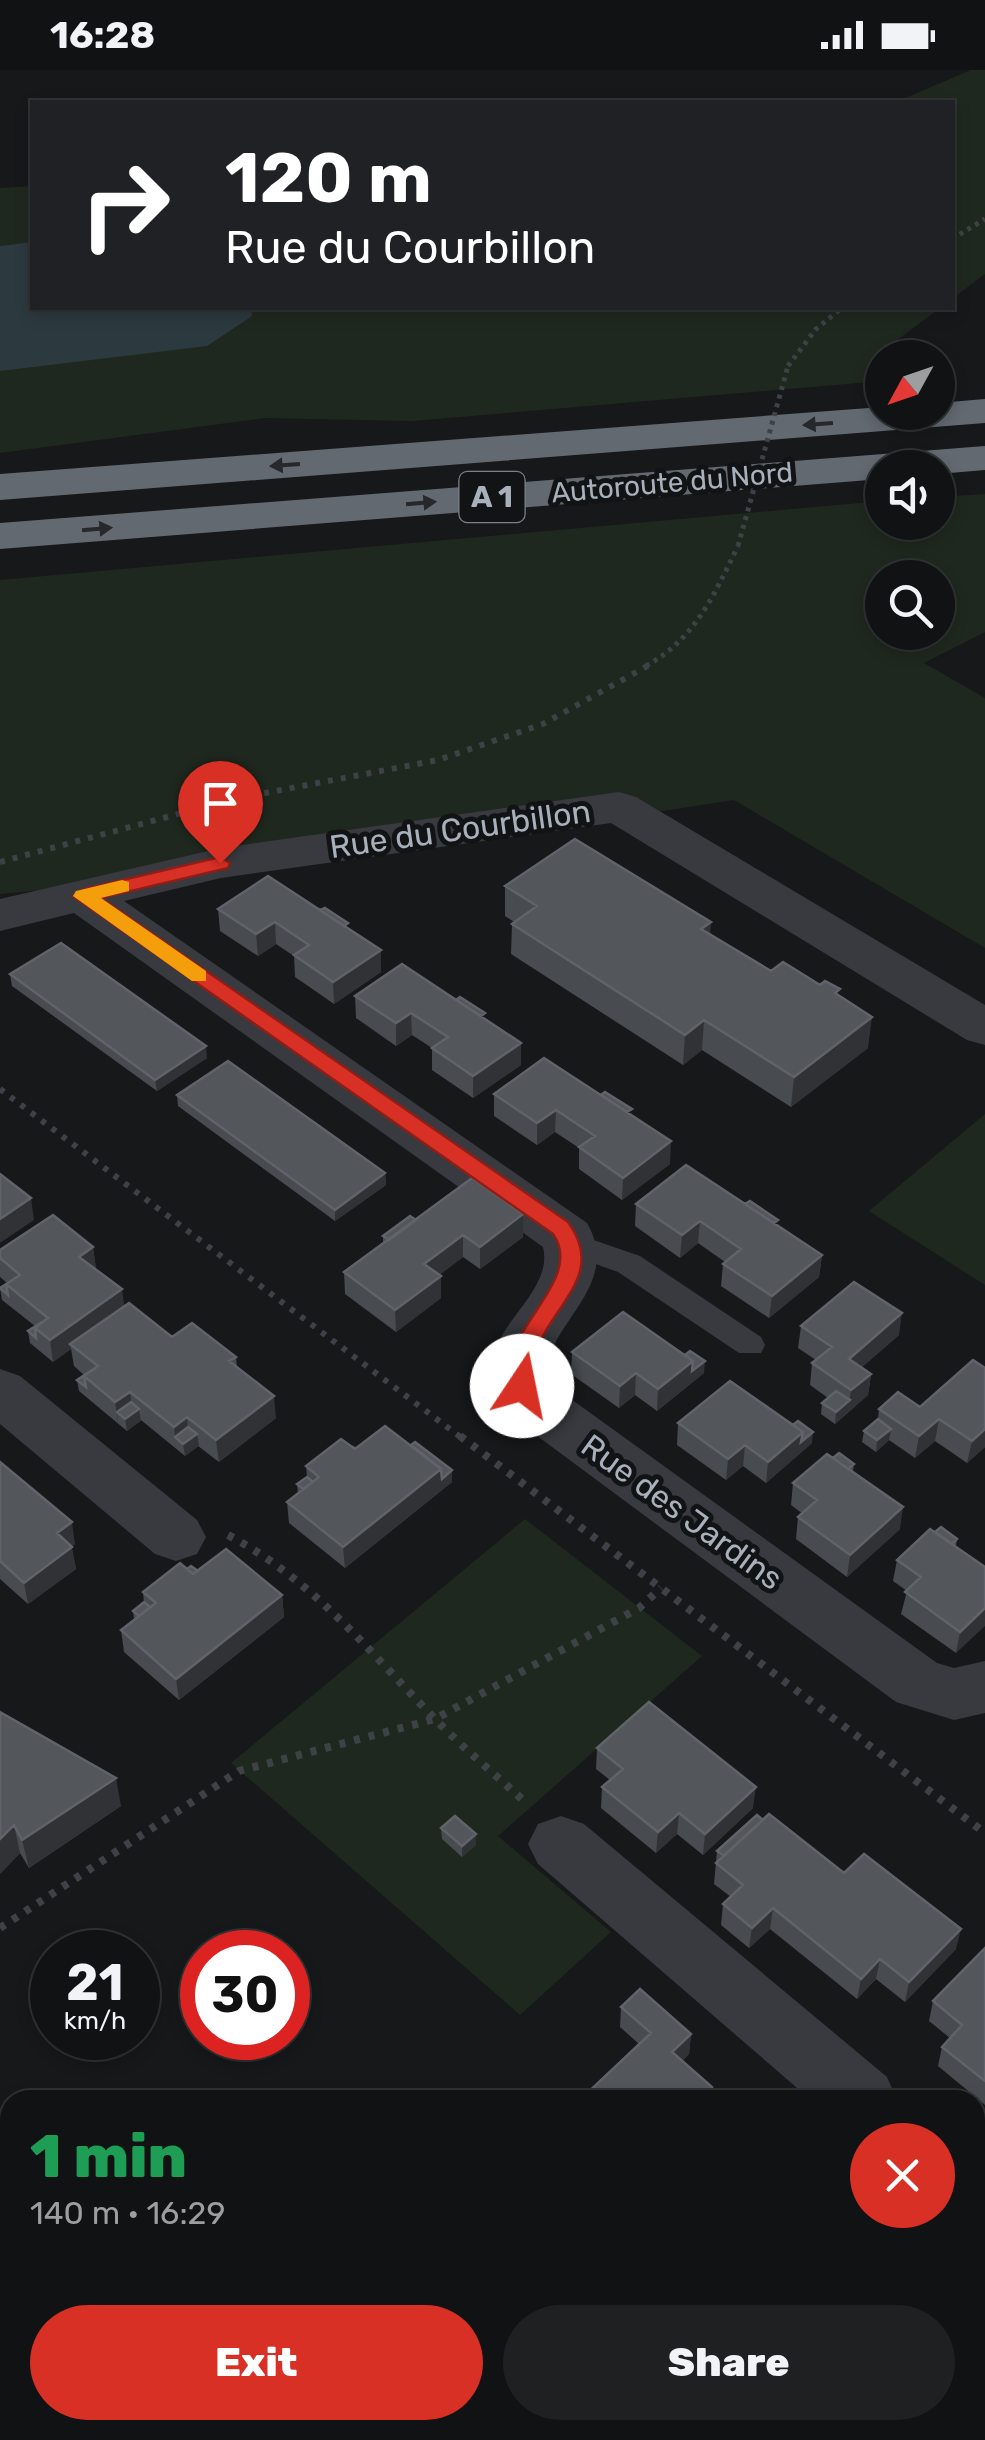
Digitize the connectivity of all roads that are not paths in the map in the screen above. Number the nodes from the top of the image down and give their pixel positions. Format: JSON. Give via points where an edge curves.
{"nodes":[{"id":1,"x":985,"y":412,"type":"edge"},
{"id":2,"x":985,"y":458,"type":"edge"},
{"id":3,"x":0,"y":487,"type":"edge"},
{"id":4,"x":0,"y":536,"type":"edge"},
{"id":5,"x":84,"y":896,"type":"junction"},
{"id":6,"x":0,"y":916,"type":"edge"},
{"id":7,"x":985,"y":1028,"type":"edge"},
{"id":8,"x":573,"y":1244,"type":"junction"},
{"id":9,"x":750,"y":1344,"type":"dead end"},
{"id":10,"x":0,"y":1390,"type":"edge"},
{"id":11,"x":176,"y":1537,"type":"road end"},
{"id":12,"x":985,"y":1687,"type":"edge"},
{"id":13,"x":561,"y":1844,"type":"road end"},
{"id":14,"x":840,"y":2090,"type":"edge"}],
"edges":[{"from":1,"to":3,"type":"highway","name":"Autoroute du Nord","number":"A 1","one_way":true},
{"from":4,"to":2,"type":"highway","name":"Autoroute du Nord","number":"A 1","one_way":true},
{"from":5,"to":6,"type":"street","name":"Rue du Courbillon"},
{"from":5,"to":7,"type":"street","name":"Rue du Courbillon","via":[[220,863],[618,807]]},
{"from":5,"to":8,"type":"street","via":[[549,1219]]},
{"from":8,"to":9,"type":"lane","via":[[629,1264]]},
{"from":8,"to":12,"type":"street","name":"Rue des Jardins","via":[[569,1274],[522,1356],[526,1394],[918,1684],[954,1694]]},
{"from":10,"to":11,"type":"street"},
{"from":13,"to":14,"type":"street"}]}
